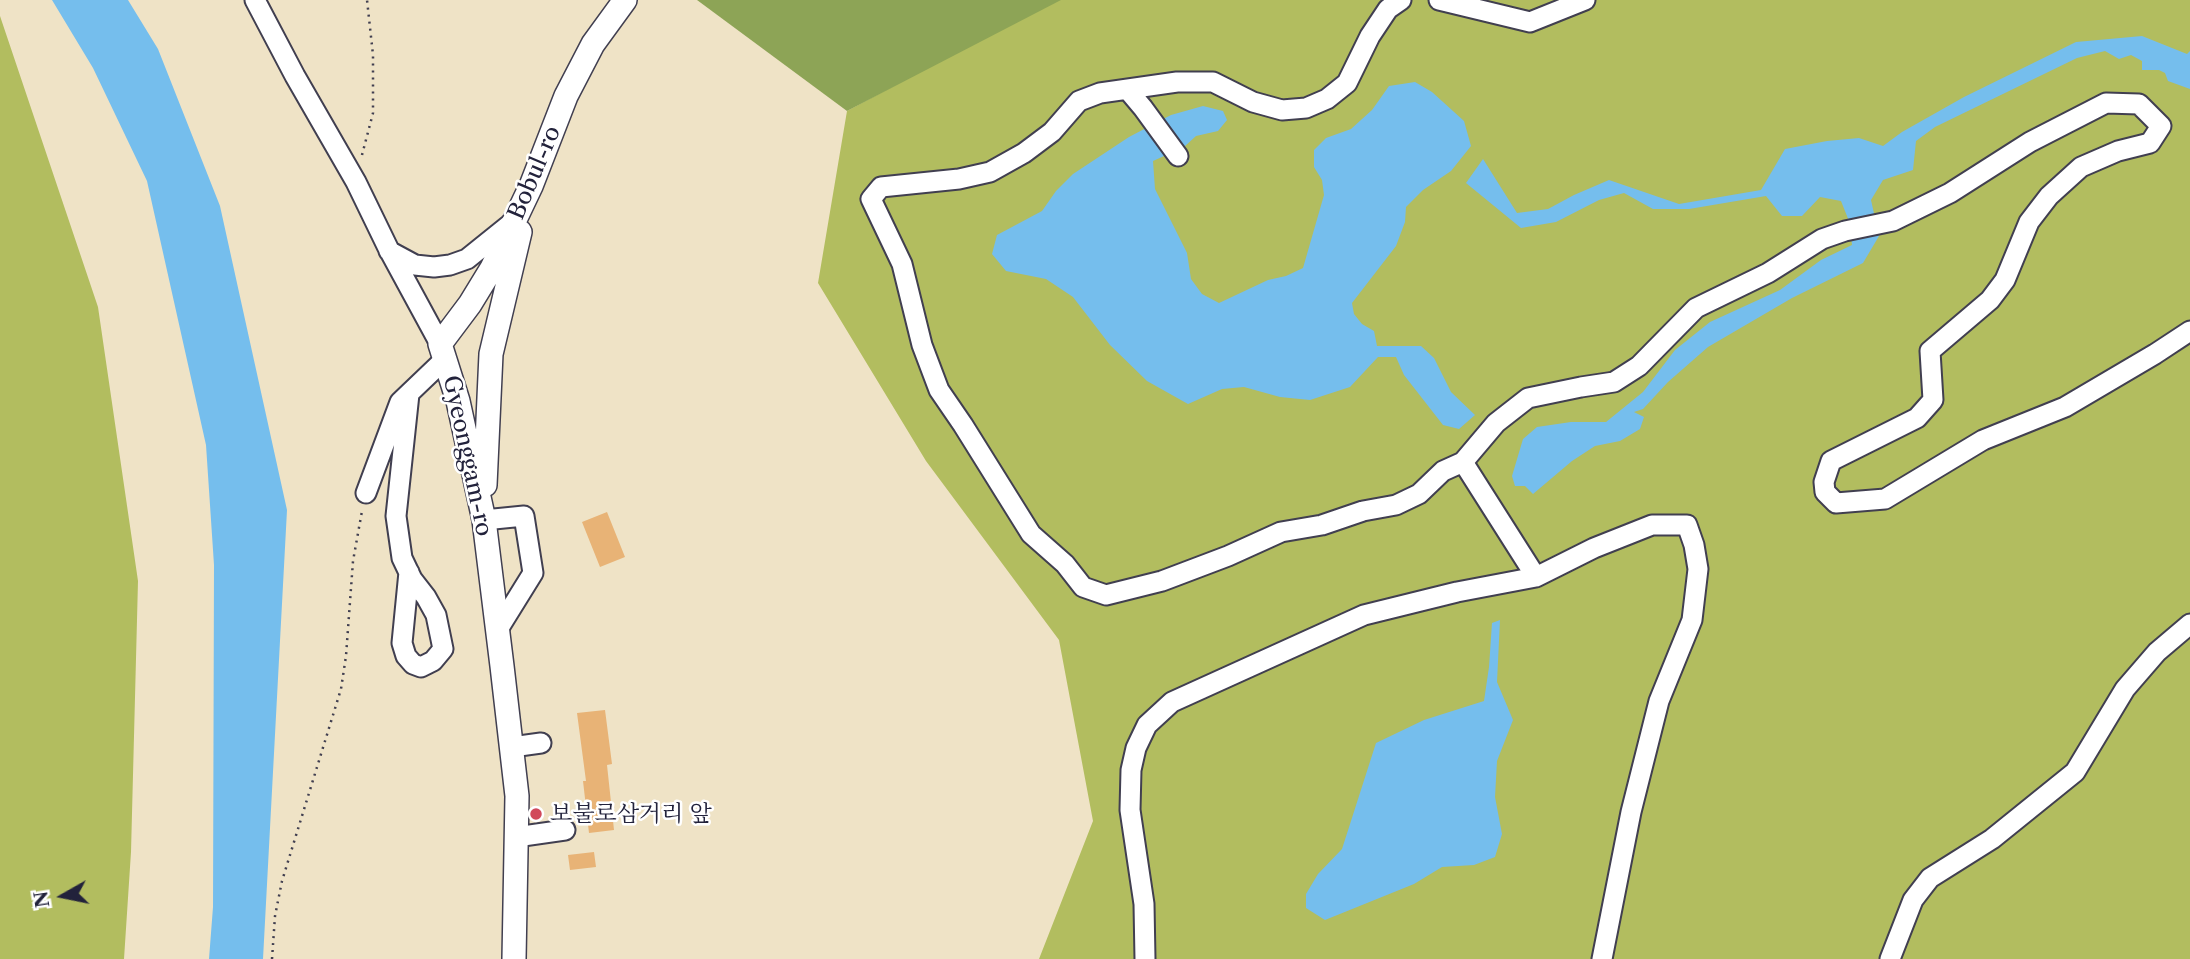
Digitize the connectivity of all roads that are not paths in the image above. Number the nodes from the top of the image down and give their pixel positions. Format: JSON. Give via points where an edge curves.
{"nodes":[{"id":1,"x":255,"y":0,"type":"edge"},
{"id":2,"x":625,"y":0,"type":"edge"},
{"id":3,"x":1402,"y":0,"type":"edge"},
{"id":4,"x":1439,"y":0,"type":"edge"},
{"id":5,"x":1585,"y":0,"type":"edge"},
{"id":6,"x":1127,"y":89,"type":"junction"},
{"id":7,"x":1178,"y":156,"type":"dead end"},
{"id":8,"x":531,"y":186,"type":"junction"},
{"id":9,"x":516,"y":219,"type":"junction"},
{"id":10,"x":389,"y":250,"type":"junction"},
{"id":11,"x":2190,"y":331,"type":"edge"},
{"id":12,"x":443,"y":351,"type":"junction"},
{"id":13,"x":409,"y":394,"type":"junction"},
{"id":14,"x":1463,"y":462,"type":"junction"},
{"id":15,"x":366,"y":493,"type":"road end"},
{"id":16,"x":484,"y":520,"type":"junction"},
{"id":17,"x":409,"y":572,"type":"dead end"},
{"id":18,"x":1536,"y":577,"type":"junction"},
{"id":19,"x":2190,"y":624,"type":"edge"},
{"id":20,"x":498,"y":631,"type":"junction"},
{"id":21,"x":541,"y":743,"type":"dead end"},
{"id":22,"x":512,"y":747,"type":"junction"},
{"id":23,"x":565,"y":830,"type":"dead end"},
{"id":24,"x":516,"y":837,"type":"junction"},
{"id":25,"x":514,"y":959,"type":"edge"},
{"id":26,"x":1145,"y":959,"type":"edge"},
{"id":27,"x":1602,"y":959,"type":"edge"},
{"id":28,"x":1890,"y":959,"type":"edge"}],
"edges":[{"from":1,"to":10,"type":"street","name":"Gyeonggam-ro"},
{"from":2,"to":8,"type":"main road","name":"Bobul-ro","via":[[593,44],[566,96]]},
{"from":3,"to":6,"type":"street","via":[[1388,9],[1370,36],[1347,83],[1306,108],[1282,110],[1253,102],[1213,82]]},
{"from":4,"to":5,"type":"street","via":[[1530,22]]},
{"from":6,"to":7,"type":"street"},
{"from":6,"to":14,"type":"street","via":[[1079,101],[1052,132],[989,172],[881,187],[871,199],[902,264],[922,345],[939,390],[1031,534],[1083,587],[1106,595],[1162,581],[1281,532],[1396,505]]},
{"from":8,"to":9,"type":"main road","name":"Bobul-ro"},
{"from":8,"to":16,"type":"main road","via":[[491,354]]},
{"from":9,"to":10,"type":"street","via":[[467,259],[450,265],[415,265]]},
{"from":9,"to":12,"type":"main road","name":"Bobul-ro"},
{"from":10,"to":12,"type":"street","name":"Gyeonggam-ro"},
{"from":11,"to":14,"type":"street","via":[[2065,407],[1983,440],[1885,499],[1836,503],[1825,492],[1831,461],[1917,418],[1933,400],[1930,351],[1990,300],[2005,281],[2029,222],[2049,196],[2081,167],[2150,143],[2161,126],[2139,104],[2106,103],[2029,142],[1950,193],[1893,221],[1822,239],[1768,273],[1696,308],[1639,366],[1614,382],[1528,398],[1496,423]]},
{"from":12,"to":13,"type":"street"},
{"from":12,"to":16,"type":"main road","name":"Gyeonggam-ro"},
{"from":13,"to":15,"type":"street","via":[[400,402]]},
{"from":13,"to":17,"type":"street","via":[[396,516],[402,558]]},
{"from":14,"to":18,"type":"street"},
{"from":16,"to":20,"type":"main road","name":"Gyeonggam-ro"},
{"from":16,"to":20,"type":"street","via":[[524,516],[533,573]]},
{"from":18,"to":26,"type":"street","via":[[1364,615],[1172,702],[1147,725],[1130,770]]},
{"from":18,"to":27,"type":"street","via":[[1652,525],[1687,525],[1694,545],[1698,569],[1692,620],[1659,701]]},
{"from":19,"to":28,"type":"street","via":[[2157,652],[2125,689],[2075,772],[1992,839],[1930,878],[1913,900]]},
{"from":20,"to":22,"type":"main road","name":"Gyeonggam-ro"},
{"from":21,"to":22,"type":"street"},
{"from":22,"to":24,"type":"main road","name":"Gyeonggam-ro"},
{"from":23,"to":24,"type":"street"},
{"from":24,"to":25,"type":"main road","name":"Gyeonggam-ro"}]}
